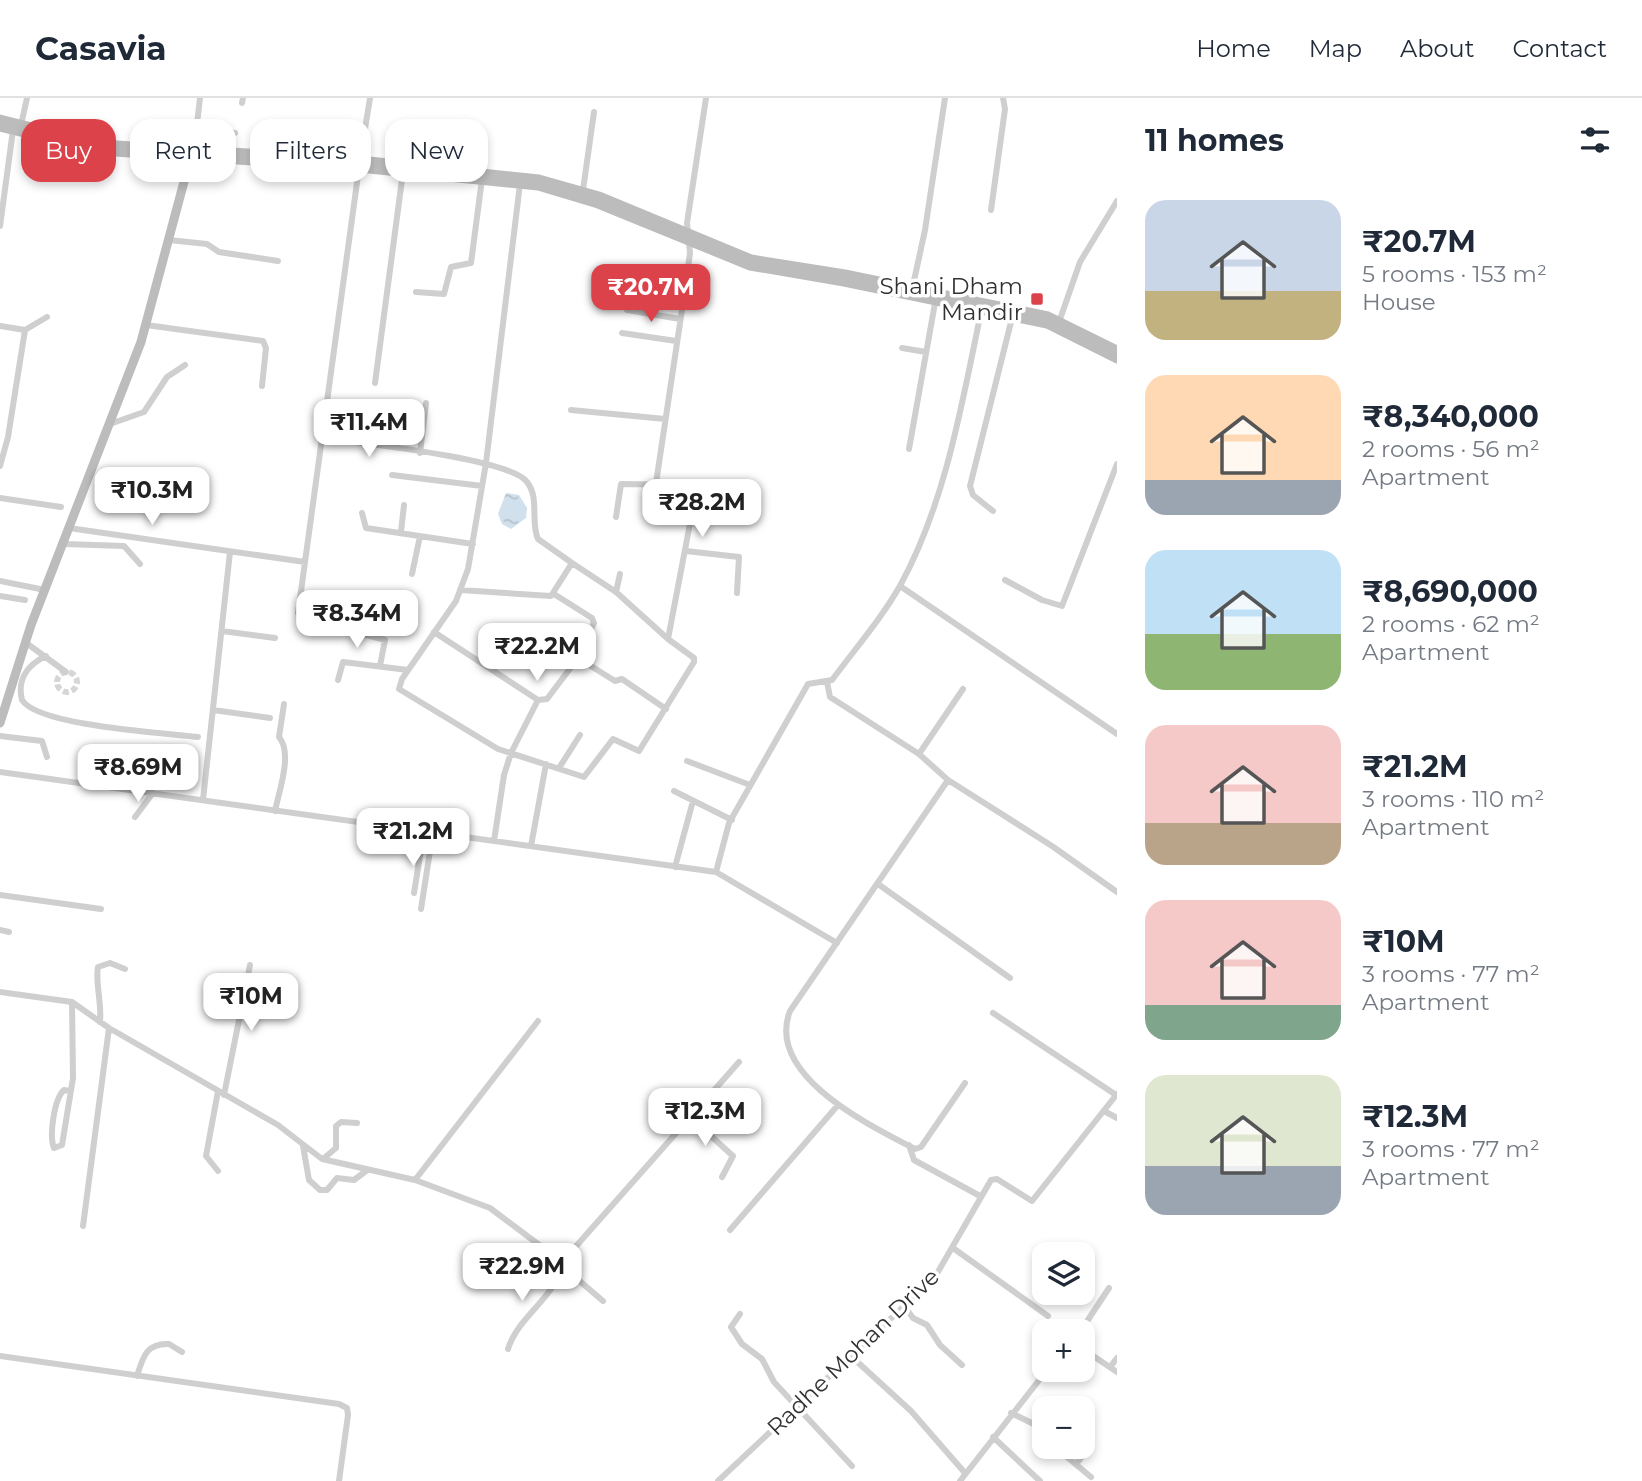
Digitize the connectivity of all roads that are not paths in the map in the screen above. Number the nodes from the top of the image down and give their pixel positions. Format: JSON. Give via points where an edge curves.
{"nodes":[{"id":1,"x":27,"y":98,"type":"edge"},
{"id":2,"x":200,"y":98,"type":"edge"},
{"id":3,"x":370,"y":98,"type":"edge"},
{"id":4,"x":706,"y":98,"type":"edge"},
{"id":5,"x":945,"y":98,"type":"edge"},
{"id":6,"x":1003,"y":98,"type":"edge"},
{"id":7,"x":594,"y":112,"type":"dead end"},
{"id":8,"x":0,"y":119,"type":"edge"},
{"id":9,"x":198,"y":119,"type":"edge"},
{"id":10,"x":366,"y":119,"type":"edge"},
{"id":11,"x":0,"y":127,"type":"edge"},
{"id":12,"x":17,"y":128,"type":"junction"},
{"id":13,"x":130,"y":151,"type":"edge"},
{"id":14,"x":371,"y":165,"type":"edge"},
{"id":15,"x":488,"y":180,"type":"edge"},
{"id":16,"x":185,"y":182,"type":"edge"},
{"id":17,"x":357,"y":182,"type":"edge"},
{"id":18,"x":402,"y":182,"type":"edge"},
{"id":19,"x":482,"y":182,"type":"edge"},
{"id":20,"x":520,"y":184,"type":"junction"},
{"id":21,"x":583,"y":190,"type":"junction"},
{"id":22,"x":1117,"y":201,"type":"edge"},
{"id":23,"x":991,"y":210,"type":"dead end"},
{"id":24,"x":0,"y":226,"type":"edge"},
{"id":25,"x":688,"y":237,"type":"junction"},
{"id":26,"x":169,"y":240,"type":"junction"},
{"id":27,"x":278,"y":261,"type":"dead end"},
{"id":28,"x":912,"y":290,"type":"junction"},
{"id":29,"x":416,"y":292,"type":"dead end"},
{"id":30,"x":935,"y":303,"type":"junction"},
{"id":31,"x":627,"y":310,"type":"dead end"},
{"id":32,"x":981,"y":312,"type":"junction"},
{"id":33,"x":47,"y":317,"type":"dead end"},
{"id":34,"x":1012,"y":318,"type":"junction"},
{"id":35,"x":680,"y":319,"type":"junction"},
{"id":36,"x":1058,"y":324,"type":"junction"},
{"id":37,"x":146,"y":325,"type":"junction"},
{"id":38,"x":0,"y":326,"type":"edge"},
{"id":39,"x":25,"y":330,"type":"junction"},
{"id":40,"x":622,"y":333,"type":"dead end"},
{"id":41,"x":676,"y":341,"type":"junction"},
{"id":42,"x":902,"y":348,"type":"dead end"},
{"id":43,"x":1117,"y":350,"type":"edge"},
{"id":44,"x":926,"y":352,"type":"junction"},
{"id":45,"x":1117,"y":359,"type":"edge"},
{"id":46,"x":185,"y":365,"type":"dead end"},
{"id":47,"x":375,"y":383,"type":"dead end"},
{"id":48,"x":262,"y":386,"type":"dead end"},
{"id":49,"x":426,"y":403,"type":"dead end"},
{"id":50,"x":570,"y":410,"type":"dead end"},
{"id":51,"x":665,"y":419,"type":"junction"},
{"id":52,"x":110,"y":424,"type":"junction"},
{"id":53,"x":323,"y":438,"type":"junction"},
{"id":54,"x":909,"y":449,"type":"dead end"},
{"id":55,"x":420,"y":453,"type":"junction"},
{"id":56,"x":486,"y":463,"type":"junction"},
{"id":57,"x":1117,"y":464,"type":"edge"},
{"id":58,"x":0,"y":466,"type":"edge"},
{"id":59,"x":392,"y":475,"type":"dead end"},
{"id":60,"x":656,"y":483,"type":"junction"},
{"id":61,"x":482,"y":486,"type":"junction"},
{"id":62,"x":0,"y":498,"type":"edge"},
{"id":63,"x":404,"y":505,"type":"dead end"},
{"id":64,"x":61,"y":507,"type":"dead end"},
{"id":65,"x":993,"y":511,"type":"dead end"},
{"id":66,"x":362,"y":513,"type":"dead end"},
{"id":67,"x":616,"y":517,"type":"dead end"},
{"id":68,"x":69,"y":528,"type":"junction"},
{"id":69,"x":401,"y":532,"type":"junction"},
{"id":70,"x":420,"y":536,"type":"junction"},
{"id":71,"x":64,"y":544,"type":"junction"},
{"id":72,"x":473,"y":544,"type":"junction"},
{"id":73,"x":686,"y":551,"type":"junction"},
{"id":74,"x":230,"y":552,"type":"junction"},
{"id":75,"x":305,"y":562,"type":"junction"},
{"id":76,"x":572,"y":563,"type":"junction"},
{"id":77,"x":140,"y":564,"type":"dead end"},
{"id":78,"x":412,"y":574,"type":"dead end"},
{"id":79,"x":620,"y":574,"type":"dead end"},
{"id":80,"x":1005,"y":580,"type":"dead end"},
{"id":81,"x":0,"y":581,"type":"edge"},
{"id":82,"x":900,"y":586,"type":"junction"},
{"id":83,"x":45,"y":590,"type":"junction"},
{"id":84,"x":460,"y":590,"type":"junction"},
{"id":85,"x":616,"y":592,"type":"junction"},
{"id":86,"x":737,"y":593,"type":"dead end"},
{"id":87,"x":554,"y":594,"type":"junction"},
{"id":88,"x":0,"y":596,"type":"edge"},
{"id":89,"x":25,"y":600,"type":"dead end"},
{"id":90,"x":222,"y":631,"type":"junction"},
{"id":91,"x":434,"y":632,"type":"junction"},
{"id":92,"x":275,"y":638,"type":"dead end"},
{"id":93,"x":668,"y":639,"type":"junction"},
{"id":94,"x":25,"y":642,"type":"junction"},
{"id":95,"x":46,"y":656,"type":"junction"},
{"id":96,"x":578,"y":657,"type":"junction"},
{"id":97,"x":380,"y":666,"type":"junction"},
{"id":98,"x":408,"y":670,"type":"junction"},
{"id":99,"x":66,"y":672,"type":"dead end"},
{"id":100,"x":338,"y":680,"type":"dead end"},
{"id":101,"x":827,"y":682,"type":"junction"},
{"id":102,"x":964,"y":689,"type":"dead end"},
{"id":103,"x":538,"y":700,"type":"junction"},
{"id":104,"x":284,"y":704,"type":"dead end"},
{"id":105,"x":666,"y":709,"type":"junction"},
{"id":106,"x":213,"y":710,"type":"junction"},
{"id":107,"x":270,"y":718,"type":"dead end"},
{"id":108,"x":0,"y":723,"type":"edge"},
{"id":109,"x":1117,"y":734,"type":"edge"},
{"id":110,"x":580,"y":735,"type":"dead end"},
{"id":111,"x":0,"y":736,"type":"edge"},
{"id":112,"x":198,"y":737,"type":"dead end"},
{"id":113,"x":511,"y":753,"type":"junction"},
{"id":114,"x":919,"y":754,"type":"junction"},
{"id":115,"x":47,"y":757,"type":"dead end"},
{"id":116,"x":687,"y":761,"type":"dead end"},
{"id":117,"x":546,"y":764,"type":"junction"},
{"id":118,"x":559,"y":768,"type":"junction"},
{"id":119,"x":0,"y":772,"type":"edge"},
{"id":120,"x":948,"y":780,"type":"junction"},
{"id":121,"x":750,"y":785,"type":"junction"},
{"id":122,"x":674,"y":790,"type":"dead end"},
{"id":123,"x":153,"y":793,"type":"junction"},
{"id":124,"x":203,"y":800,"type":"junction"},
{"id":125,"x":693,"y":801,"type":"junction"},
{"id":126,"x":275,"y":811,"type":"junction"},
{"id":127,"x":135,"y":817,"type":"dead end"},
{"id":128,"x":732,"y":820,"type":"junction"},
{"id":129,"x":424,"y":831,"type":"junction"},
{"id":130,"x":433,"y":832,"type":"junction"},
{"id":131,"x":494,"y":841,"type":"junction"},
{"id":132,"x":531,"y":846,"type":"junction"},
{"id":133,"x":675,"y":867,"type":"junction"},
{"id":134,"x":716,"y":872,"type":"junction"},
{"id":135,"x":878,"y":884,"type":"junction"},
{"id":136,"x":1117,"y":892,"type":"edge"},
{"id":137,"x":414,"y":893,"type":"dead end"},
{"id":138,"x":0,"y":895,"type":"edge"},
{"id":139,"x":102,"y":909,"type":"dead end"},
{"id":140,"x":421,"y":909,"type":"dead end"},
{"id":141,"x":0,"y":930,"type":"edge"},
{"id":142,"x":9,"y":932,"type":"dead end"},
{"id":143,"x":837,"y":943,"type":"junction"},
{"id":144,"x":250,"y":965,"type":"dead end"},
{"id":145,"x":125,"y":969,"type":"dead end"},
{"id":146,"x":1010,"y":978,"type":"dead end"},
{"id":147,"x":0,"y":992,"type":"edge"},
{"id":148,"x":72,"y":1002,"type":"junction"},
{"id":149,"x":993,"y":1013,"type":"dead end"},
{"id":150,"x":538,"y":1021,"type":"dead end"},
{"id":151,"x":100,"y":1022,"type":"junction"},
{"id":152,"x":109,"y":1028,"type":"junction"},
{"id":153,"x":739,"y":1062,"type":"dead end"},
{"id":154,"x":965,"y":1083,"type":"dead end"},
{"id":155,"x":70,"y":1091,"type":"junction"},
{"id":156,"x":221,"y":1093,"type":"junction"},
{"id":157,"x":1116,"y":1094,"type":"edge"},
{"id":158,"x":838,"y":1105,"type":"junction"},
{"id":159,"x":1104,"y":1111,"type":"junction"},
{"id":160,"x":691,"y":1118,"type":"junction"},
{"id":161,"x":1117,"y":1118,"type":"edge"},
{"id":162,"x":357,"y":1123,"type":"dead end"},
{"id":163,"x":909,"y":1145,"type":"junction"},
{"id":164,"x":303,"y":1146,"type":"junction"},
{"id":165,"x":323,"y":1159,"type":"junction"},
{"id":166,"x":218,"y":1171,"type":"dead end"},
{"id":167,"x":366,"y":1171,"type":"junction"},
{"id":168,"x":722,"y":1177,"type":"dead end"},
{"id":169,"x":415,"y":1180,"type":"junction"},
{"id":170,"x":981,"y":1196,"type":"junction"},
{"id":171,"x":83,"y":1226,"type":"dead end"},
{"id":172,"x":730,"y":1230,"type":"dead end"},
{"id":173,"x":953,"y":1248,"type":"junction"},
{"id":174,"x":562,"y":1264,"type":"junction"},
{"id":175,"x":1109,"y":1287,"type":"dead end"},
{"id":176,"x":603,"y":1301,"type":"dead end"},
{"id":177,"x":905,"y":1307,"type":"junction"},
{"id":178,"x":740,"y":1314,"type":"dead end"},
{"id":179,"x":1048,"y":1316,"type":"dead end"},
{"id":180,"x":1088,"y":1319,"type":"edge"},
{"id":181,"x":508,"y":1349,"type":"dead end"},
{"id":182,"x":182,"y":1352,"type":"dead end"},
{"id":183,"x":0,"y":1356,"type":"edge"},
{"id":184,"x":852,"y":1357,"type":"junction"},
{"id":185,"x":1095,"y":1357,"type":"edge"},
{"id":186,"x":1117,"y":1357,"type":"edge"},
{"id":187,"x":962,"y":1364,"type":"dead end"},
{"id":188,"x":1110,"y":1367,"type":"junction"},
{"id":189,"x":1117,"y":1372,"type":"edge"},
{"id":190,"x":137,"y":1376,"type":"junction"},
{"id":191,"x":1037,"y":1382,"type":"edge"},
{"id":192,"x":799,"y":1407,"type":"junction"},
{"id":193,"x":1011,"y":1413,"type":"junction"},
{"id":194,"x":1032,"y":1423,"type":"edge"},
{"id":195,"x":993,"y":1437,"type":"junction"},
{"id":196,"x":1069,"y":1459,"type":"edge"},
{"id":197,"x":1080,"y":1459,"type":"edge"},
{"id":198,"x":1076,"y":1464,"type":"junction"},
{"id":199,"x":852,"y":1466,"type":"dead end"},
{"id":200,"x":965,"y":1473,"type":"junction"},
{"id":201,"x":1091,"y":1477,"type":"dead end"},
{"id":202,"x":721,"y":1480,"type":"edge"},
{"id":203,"x":339,"y":1481,"type":"edge"},
{"id":204,"x":960,"y":1481,"type":"edge"},
{"id":205,"x":1040,"y":1481,"type":"edge"}],
"edges":[{"from":1,"to":12,"type":"street"},
{"from":2,"to":9,"type":"street"},
{"from":3,"to":10,"type":"street"},
{"from":4,"to":25,"type":"street"},
{"from":5,"to":28,"type":"street"},
{"from":6,"to":23,"type":"street"},
{"from":7,"to":21,"type":"street"},
{"from":8,"to":12,"type":"main road"},
{"from":11,"to":12,"type":"main road"},
{"from":12,"to":13,"type":"main road","via":[[87,149]]},
{"from":12,"to":24,"type":"street"},
{"from":14,"to":21,"type":"main road","via":[[521,176]]},
{"from":15,"to":20,"type":"main road"},
{"from":16,"to":26,"type":"main road"},
{"from":17,"to":53,"type":"street"},
{"from":18,"to":47,"type":"street"},
{"from":19,"to":29,"type":"street","via":[[471,263],[451,267],[444,294]]},
{"from":20,"to":25,"type":"main road","via":[[578,196]]},
{"from":20,"to":56,"type":"street"},
{"from":21,"to":25,"type":"main road"},
{"from":22,"to":36,"type":"street","via":[[1080,262]]},
{"from":25,"to":28,"type":"main road","via":[[751,258]]},
{"from":25,"to":30,"type":"main road","via":[[750,266]]},
{"from":25,"to":35,"type":"street"},
{"from":26,"to":27,"type":"street"},
{"from":26,"to":37,"type":"main road"},
{"from":28,"to":36,"type":"main road"},
{"from":30,"to":32,"type":"main road"},
{"from":30,"to":44,"type":"street"},
{"from":31,"to":35,"type":"street"},
{"from":32,"to":34,"type":"main road"},
{"from":32,"to":82,"type":"street","via":[[949,455]]},
{"from":33,"to":39,"type":"street"},
{"from":34,"to":36,"type":"main road"},
{"from":34,"to":65,"type":"street","via":[[970,486],[973,495]]},
{"from":35,"to":41,"type":"street"},
{"from":36,"to":43,"type":"main road"},
{"from":36,"to":45,"type":"main road"},
{"from":37,"to":48,"type":"street","via":[[263,341]]},
{"from":37,"to":52,"type":"main road"},
{"from":38,"to":39,"type":"street"},
{"from":39,"to":58,"type":"street"},
{"from":40,"to":41,"type":"street"},
{"from":41,"to":51,"type":"street"},
{"from":42,"to":44,"type":"street"},
{"from":44,"to":54,"type":"street"},
{"from":46,"to":52,"type":"street","via":[[167,377],[144,412]]},
{"from":49,"to":55,"type":"street"},
{"from":50,"to":51,"type":"street"},
{"from":51,"to":60,"type":"street"},
{"from":52,"to":68,"type":"main road"},
{"from":53,"to":55,"type":"street"},
{"from":53,"to":75,"type":"street"},
{"from":55,"to":56,"type":"street"},
{"from":56,"to":61,"type":"street"},
{"from":56,"to":76,"type":"street","via":[[528,482],[538,539]]},
{"from":57,"to":80,"type":"street","via":[[1062,606]]},
{"from":59,"to":61,"type":"street"},
{"from":60,"to":67,"type":"street","via":[[621,484]]},
{"from":60,"to":73,"type":"street","via":[[695,487]]},
{"from":61,"to":72,"type":"street"},
{"from":62,"to":64,"type":"street"},
{"from":63,"to":69,"type":"street"},
{"from":66,"to":69,"type":"street","via":[[366,528]]},
{"from":68,"to":71,"type":"main road"},
{"from":68,"to":74,"type":"street"},
{"from":69,"to":70,"type":"street"},
{"from":70,"to":72,"type":"street"},
{"from":70,"to":78,"type":"street"},
{"from":71,"to":77,"type":"street","via":[[124,546]]},
{"from":71,"to":83,"type":"main road"},
{"from":72,"to":84,"type":"street"},
{"from":73,"to":86,"type":"street","via":[[739,557]]},
{"from":73,"to":93,"type":"street"},
{"from":74,"to":75,"type":"street"},
{"from":74,"to":90,"type":"street"},
{"from":75,"to":97,"type":"street","via":[[299,616],[385,640]]},
{"from":76,"to":85,"type":"street"},
{"from":76,"to":87,"type":"street"},
{"from":79,"to":85,"type":"street"},
{"from":81,"to":83,"type":"street"},
{"from":82,"to":101,"type":"street"},
{"from":82,"to":109,"type":"street"},
{"from":83,"to":94,"type":"main road"},
{"from":84,"to":87,"type":"street"},
{"from":84,"to":91,"type":"street"},
{"from":85,"to":93,"type":"street"},
{"from":87,"to":96,"type":"street","via":[[592,618],[593,627]]},
{"from":88,"to":89,"type":"street"},
{"from":90,"to":92,"type":"street"},
{"from":90,"to":106,"type":"street"},
{"from":91,"to":98,"type":"street"},
{"from":91,"to":103,"type":"street"},
{"from":93,"to":105,"type":"street","via":[[695,660]]},
{"from":94,"to":95,"type":"street"},
{"from":94,"to":108,"type":"main road"},
{"from":95,"to":99,"type":"street"},
{"from":95,"to":112,"type":"street","via":[[30,665],[23,679],[22,700],[31,710],[72,721]]},
{"from":96,"to":103,"type":"street","via":[[547,699]]},
{"from":96,"to":105,"type":"street"},
{"from":97,"to":98,"type":"street"},
{"from":97,"to":100,"type":"street","via":[[343,662]]},
{"from":98,"to":113,"type":"street","via":[[400,692]]},
{"from":101,"to":114,"type":"street","via":[[830,697]]},
{"from":101,"to":121,"type":"street","via":[[808,684]]},
{"from":102,"to":114,"type":"street"},
{"from":103,"to":113,"type":"street"},
{"from":104,"to":126,"type":"street","via":[[279,737],[285,744]]},
{"from":105,"to":118,"type":"street","via":[[639,751],[613,738],[585,777]]},
{"from":106,"to":107,"type":"street"},
{"from":106,"to":124,"type":"street"},
{"from":110,"to":118,"type":"street"},
{"from":111,"to":115,"type":"street","via":[[40,740]]},
{"from":113,"to":117,"type":"street"},
{"from":113,"to":131,"type":"street"},
{"from":114,"to":120,"type":"street"},
{"from":116,"to":121,"type":"street"},
{"from":117,"to":118,"type":"street"},
{"from":117,"to":132,"type":"street"},
{"from":119,"to":123,"type":"street"},
{"from":120,"to":135,"type":"street"},
{"from":120,"to":136,"type":"street"},
{"from":121,"to":128,"type":"street"},
{"from":122,"to":125,"type":"street"},
{"from":123,"to":124,"type":"street"},
{"from":123,"to":127,"type":"street"},
{"from":124,"to":126,"type":"street"},
{"from":125,"to":128,"type":"street"},
{"from":125,"to":133,"type":"street"},
{"from":126,"to":129,"type":"street"},
{"from":128,"to":134,"type":"street"},
{"from":129,"to":130,"type":"street"},
{"from":129,"to":137,"type":"street"},
{"from":130,"to":131,"type":"street"},
{"from":130,"to":140,"type":"street"},
{"from":131,"to":132,"type":"street"},
{"from":132,"to":133,"type":"street"},
{"from":133,"to":134,"type":"street"},
{"from":134,"to":143,"type":"street"},
{"from":135,"to":143,"type":"street"},
{"from":135,"to":146,"type":"street"},
{"from":138,"to":139,"type":"street"},
{"from":141,"to":142,"type":"street"},
{"from":143,"to":158,"type":"street","via":[[790,1011],[785,1034],[792,1059]]},
{"from":144,"to":156,"type":"street"},
{"from":145,"to":151,"type":"street","via":[[110,962],[98,967]]},
{"from":147,"to":148,"type":"street"},
{"from":148,"to":151,"type":"street"},
{"from":148,"to":155,"type":"street"},
{"from":149,"to":157,"type":"street"},
{"from":150,"to":169,"type":"street"},
{"from":151,"to":152,"type":"street"},
{"from":152,"to":156,"type":"street"},
{"from":152,"to":171,"type":"street"},
{"from":153,"to":160,"type":"street"},
{"from":154,"to":163,"type":"street","via":[[921,1147]]},
{"from":155,"to":155,"type":"street","via":[[64,1090],[58,1098],[54,1148],[62,1145]]},
{"from":156,"to":164,"type":"street","via":[[278,1125]]},
{"from":156,"to":166,"type":"street","via":[[206,1156]]},
{"from":157,"to":159,"type":"street"},
{"from":158,"to":163,"type":"street"},
{"from":158,"to":172,"type":"street"},
{"from":159,"to":161,"type":"street"},
{"from":159,"to":170,"type":"street","name":"Radhe Mohan Drive","via":[[1032,1201],[997,1179],[991,1180]]},
{"from":160,"to":168,"type":"street","via":[[733,1156]]},
{"from":160,"to":174,"type":"street"},
{"from":162,"to":165,"type":"street","via":[[336,1126],[336,1148]]},
{"from":163,"to":170,"type":"street","via":[[914,1160]]},
{"from":164,"to":165,"type":"street"},
{"from":164,"to":167,"type":"street","via":[[309,1180],[320,1190],[327,1190],[337,1178],[354,1180]]},
{"from":165,"to":167,"type":"street"},
{"from":167,"to":169,"type":"street"},
{"from":169,"to":174,"type":"street","via":[[495,1210]]},
{"from":170,"to":173,"type":"street","name":"Radhe Mohan Drive"},
{"from":173,"to":177,"type":"street","name":"Radhe Mohan Drive","via":[[935,1277]]},
{"from":173,"to":179,"type":"street"},
{"from":174,"to":176,"type":"street"},
{"from":174,"to":181,"type":"street","via":[[555,1286],[516,1328]]},
{"from":175,"to":180,"type":"street"},
{"from":177,"to":184,"type":"street","name":"Radhe Mohan Drive"},
{"from":177,"to":187,"type":"street"},
{"from":178,"to":192,"type":"street","via":[[731,1327],[733,1333],[762,1359],[774,1382]]},
{"from":182,"to":190,"type":"street","via":[[169,1344],[152,1346],[145,1352]]},
{"from":183,"to":190,"type":"street"},
{"from":184,"to":192,"type":"street","name":"Radhe Mohan Drive"},
{"from":184,"to":200,"type":"street","via":[[911,1411]]},
{"from":185,"to":188,"type":"street"},
{"from":186,"to":188,"type":"street"},
{"from":188,"to":189,"type":"street"},
{"from":190,"to":203,"type":"street","via":[[343,1406],[348,1415]]},
{"from":191,"to":193,"type":"street"},
{"from":192,"to":199,"type":"street"},
{"from":192,"to":202,"type":"street","name":"Radhe Mohan Drive"},
{"from":193,"to":194,"type":"street"},
{"from":193,"to":195,"type":"street"},
{"from":195,"to":200,"type":"street"},
{"from":195,"to":205,"type":"street"},
{"from":196,"to":198,"type":"street"},
{"from":197,"to":198,"type":"street"},
{"from":198,"to":201,"type":"street"},
{"from":200,"to":204,"type":"street"}]}
